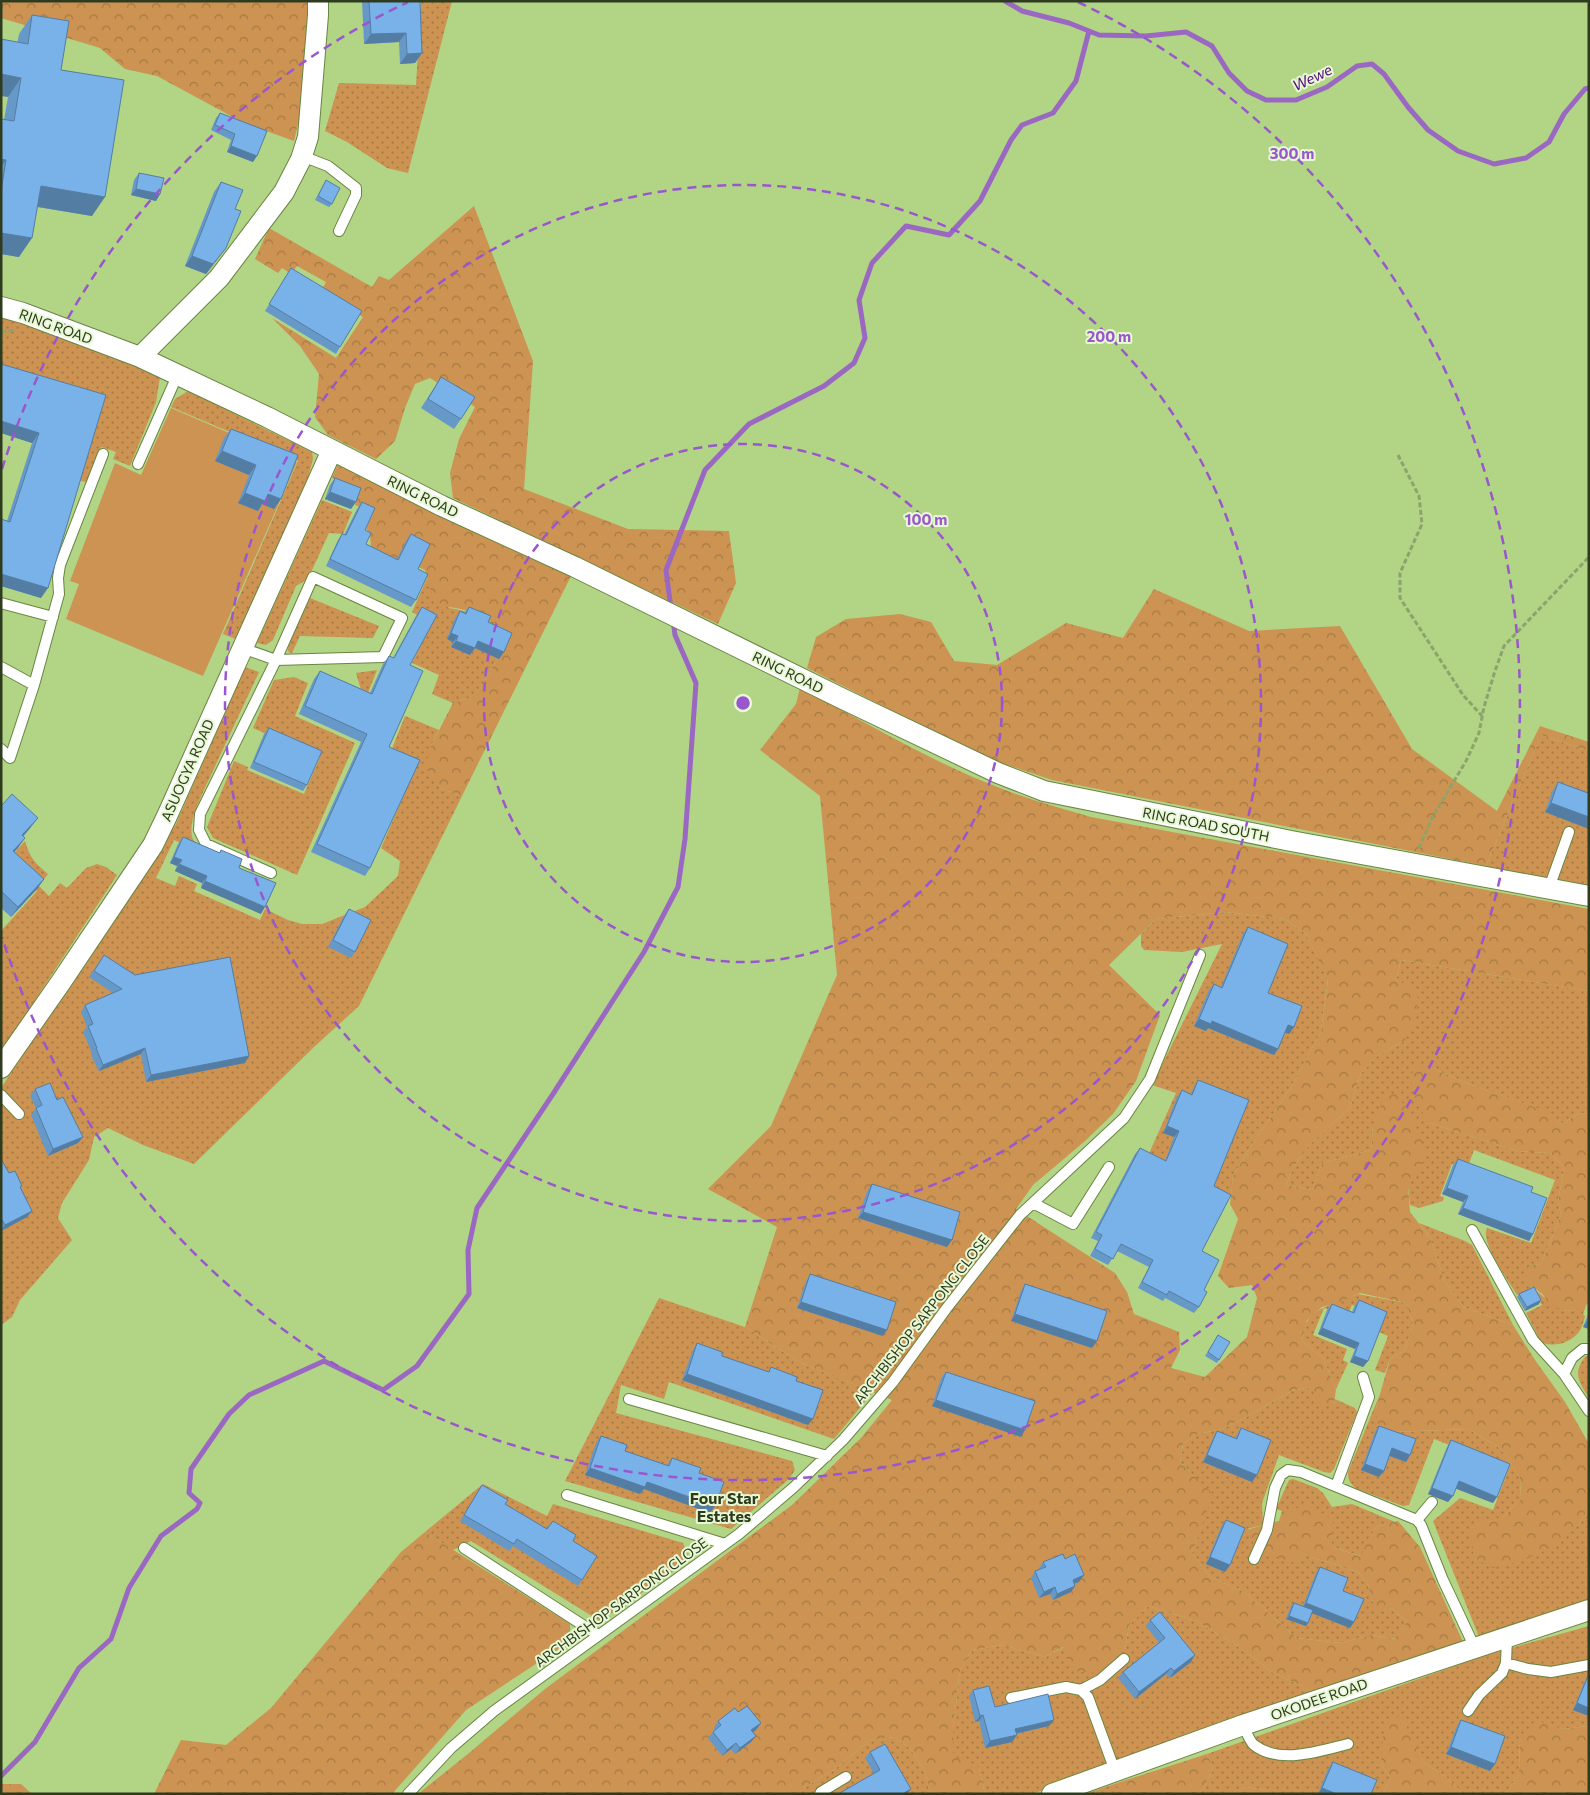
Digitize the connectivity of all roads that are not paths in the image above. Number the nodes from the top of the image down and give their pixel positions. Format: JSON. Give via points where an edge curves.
{"nodes":[{"id":1,"x":318,"y":1,"type":"edge"},
{"id":2,"x":302,"y":156,"type":"junction"},
{"id":3,"x":339,"y":232,"type":"dead end"},
{"id":4,"x":1,"y":307,"type":"edge"},
{"id":5,"x":140,"y":357,"type":"junction"},
{"id":6,"x":177,"y":376,"type":"junction"},
{"id":7,"x":332,"y":450,"type":"junction"},
{"id":8,"x":103,"y":454,"type":"dead end"},
{"id":9,"x":138,"y":464,"type":"dead end"},
{"id":10,"x":1,"y":603,"type":"edge"},
{"id":11,"x":53,"y":617,"type":"junction"},
{"id":12,"x":242,"y":648,"type":"junction"},
{"id":13,"x":276,"y":660,"type":"junction"},
{"id":14,"x":1,"y":667,"type":"edge"},
{"id":15,"x":34,"y":685,"type":"junction"},
{"id":16,"x":841,"y":698,"type":"joint"},
{"id":17,"x":1,"y":749,"type":"edge"},
{"id":18,"x":1569,"y":832,"type":"dead end"},
{"id":19,"x":271,"y":873,"type":"dead end"},
{"id":20,"x":1549,"y":888,"type":"junction"},
{"id":21,"x":1589,"y":896,"type":"edge"},
{"id":22,"x":1200,"y":955,"type":"dead end"},
{"id":23,"x":1,"y":1068,"type":"edge"},
{"id":24,"x":1,"y":1095,"type":"edge"},
{"id":25,"x":20,"y":1114,"type":"dead end"},
{"id":26,"x":1109,"y":1167,"type":"dead end"},
{"id":27,"x":1033,"y":1203,"type":"junction"},
{"id":28,"x":1472,"y":1230,"type":"dead end"},
{"id":29,"x":1589,"y":1349,"type":"edge"},
{"id":30,"x":1564,"y":1374,"type":"junction"},
{"id":31,"x":1363,"y":1377,"type":"dead end"},
{"id":32,"x":629,"y":1399,"type":"dead end"},
{"id":33,"x":1589,"y":1411,"type":"edge"},
{"id":34,"x":827,"y":1456,"type":"junction"},
{"id":35,"x":1336,"y":1486,"type":"junction"},
{"id":36,"x":567,"y":1495,"type":"dead end"},
{"id":37,"x":1432,"y":1502,"type":"dead end"},
{"id":38,"x":1417,"y":1520,"type":"junction"},
{"id":39,"x":724,"y":1544,"type":"junction"},
{"id":40,"x":464,"y":1548,"type":"dead end"},
{"id":41,"x":1254,"y":1559,"type":"dead end"},
{"id":42,"x":1589,"y":1610,"type":"edge"},
{"id":43,"x":598,"y":1635,"type":"junction"},
{"id":44,"x":1507,"y":1638,"type":"junction"},
{"id":45,"x":1475,"y":1648,"type":"junction"},
{"id":46,"x":1124,"y":1659,"type":"dead end"},
{"id":47,"x":1506,"y":1662,"type":"junction"},
{"id":48,"x":1589,"y":1665,"type":"edge"},
{"id":49,"x":1081,"y":1690,"type":"junction"},
{"id":50,"x":1011,"y":1698,"type":"dead end"},
{"id":51,"x":1468,"y":1711,"type":"dead end"},
{"id":52,"x":1244,"y":1724,"type":"junction"},
{"id":53,"x":1348,"y":1744,"type":"dead end"},
{"id":54,"x":1114,"y":1771,"type":"junction"},
{"id":55,"x":846,"y":1777,"type":"dead end"},
{"id":56,"x":408,"y":1794,"type":"edge"},
{"id":57,"x":820,"y":1794,"type":"edge"},
{"id":58,"x":1052,"y":1794,"type":"edge"}],
"edges":[{"from":1,"to":2,"type":"street","via":[[308,138]]},
{"from":2,"to":3,"type":"lane","via":[[328,166],[356,188],[356,195]]},
{"from":2,"to":5,"type":"street","via":[[284,192],[219,278]]},
{"from":4,"to":5,"type":"street","name":"RING ROAD"},
{"from":5,"to":6,"type":"street","name":"RING ROAD"},
{"from":6,"to":7,"type":"street","name":"RING ROAD"},
{"from":6,"to":9,"type":"lane"},
{"from":7,"to":12,"type":"street","name":"ASUOGYA ROAD"},
{"from":7,"to":16,"type":"street","name":"RING ROAD"},
{"from":8,"to":11,"type":"lane","via":[[60,565],[59,594]]},
{"from":10,"to":11,"type":"lane"},
{"from":11,"to":15,"type":"lane"},
{"from":12,"to":13,"type":"lane"},
{"from":12,"to":23,"type":"street","name":"ASUOGYA ROAD","via":[[153,845]]},
{"from":13,"to":13,"type":"lane","via":[[383,657],[402,618],[313,578]]},
{"from":13,"to":19,"type":"lane","via":[[200,814],[199,830],[206,844]]},
{"from":14,"to":15,"type":"lane"},
{"from":15,"to":17,"type":"lane","via":[[10,758]]},
{"from":16,"to":20,"type":"street","name":"RING ROAD SOUTH","via":[[1044,791],[1291,841]]},
{"from":18,"to":20,"type":"lane"},
{"from":20,"to":21,"type":"street","name":"RING ROAD SOUTH"},
{"from":22,"to":27,"type":"lane","name":"ARCHBISHOP SARPONG CLOSE","via":[[1150,1079],[1124,1118]]},
{"from":24,"to":25,"type":"lane"},
{"from":26,"to":27,"type":"lane","via":[[1073,1224]]},
{"from":27,"to":34,"type":"lane","name":"ARCHBISHOP SARPONG CLOSE","via":[[951,1302],[893,1382]]},
{"from":28,"to":30,"type":"lane","via":[[1533,1340]]},
{"from":29,"to":30,"type":"lane","via":[[1576,1354]]},
{"from":30,"to":33,"type":"lane"},
{"from":31,"to":35,"type":"lane","via":[[1370,1397]]},
{"from":32,"to":34,"type":"lane"},
{"from":34,"to":39,"type":"lane","name":"ARCHBISHOP SARPONG CLOSE"},
{"from":35,"to":38,"type":"lane"},
{"from":35,"to":41,"type":"lane","via":[[1301,1472],[1288,1470],[1280,1474],[1267,1530]]},
{"from":36,"to":39,"type":"lane"},
{"from":37,"to":38,"type":"lane"},
{"from":38,"to":45,"type":"lane"},
{"from":39,"to":43,"type":"lane","name":"ARCHBISHOP SARPONG CLOSE"},
{"from":40,"to":43,"type":"lane"},
{"from":42,"to":44,"type":"street","name":"OKODEE ROAD"},
{"from":43,"to":56,"type":"lane","name":"ARCHBISHOP SARPONG CLOSE","via":[[494,1711],[451,1748]]},
{"from":44,"to":45,"type":"street","name":"OKODEE ROAD"},
{"from":44,"to":47,"type":"lane"},
{"from":45,"to":52,"type":"street","name":"OKODEE ROAD"},
{"from":46,"to":49,"type":"lane","via":[[1100,1680]]},
{"from":47,"to":48,"type":"lane","via":[[1551,1672]]},
{"from":47,"to":51,"type":"lane","via":[[1502,1673]]},
{"from":49,"to":50,"type":"lane","via":[[1066,1687]]},
{"from":49,"to":54,"type":"lane","via":[[1088,1697]]},
{"from":52,"to":53,"type":"lane","via":[[1252,1744],[1267,1752],[1303,1755]]},
{"from":52,"to":54,"type":"street","name":"OKODEE ROAD"},
{"from":54,"to":58,"type":"street","name":"OKODEE ROAD"},
{"from":55,"to":57,"type":"lane"}]}
